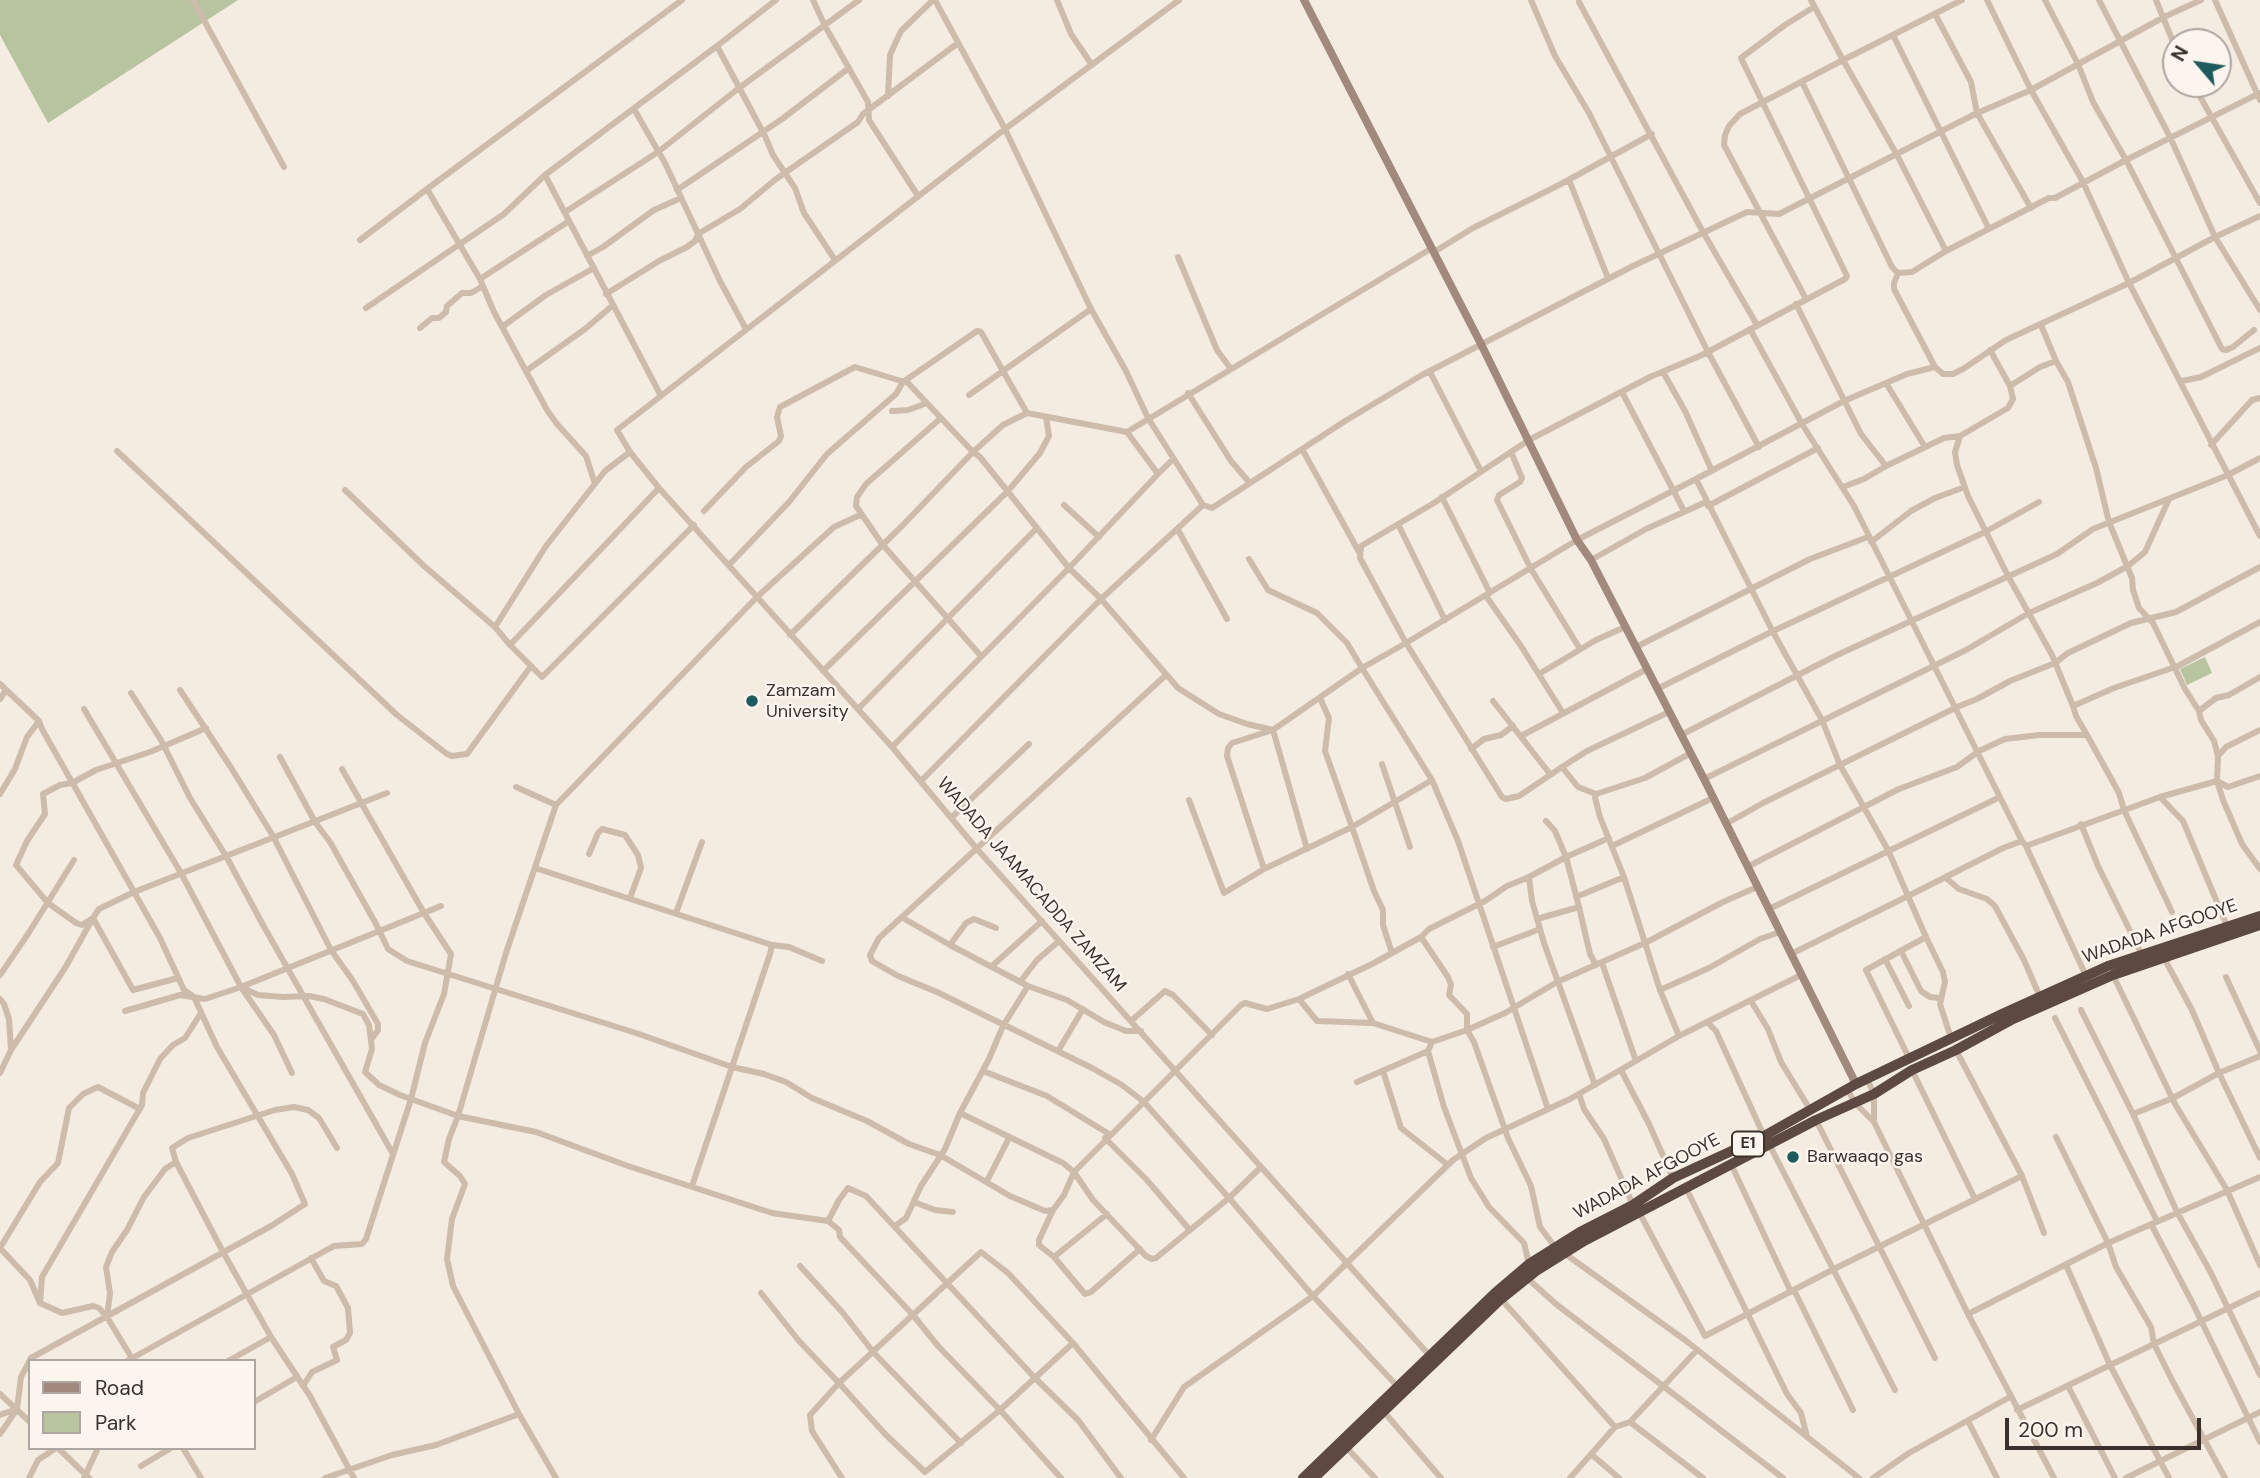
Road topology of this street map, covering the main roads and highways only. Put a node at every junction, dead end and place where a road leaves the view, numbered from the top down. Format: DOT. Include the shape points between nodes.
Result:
graph roads {
  1 [pos="2260,916"];
  2 [pos="2260,925"];
  3 [pos="1813,1116"];
  4 [pos="1767,1140"];
  5 [pos="1636,1209"];
  6 [pos="1559,1250"];
  7 [pos="1303,1478"];
  8 [pos="1314,1478"];
  1 -- 3 [label="highway, WADADA AFGOOYE / E1" via="2086,976 1851,1086"];
  2 -- 3 [label="highway, WADADA AFGOOYE / E1" via="2113,975 2011,1020 1855,1103"];
  3 -- 4 [label="highway, WADADA AFGOOYE / E1"];
  4 -- 5 [label="highway, WADADA AFGOOYE / E1" via="1686,1188"];
  4 -- 5 [label="highway, WADADA AFGOOYE / E1" via="1674,1178"];
  5 -- 6 [label="highway, WADADA AFGOOYE / E1"];
  6 -- 7 [label="highway, WADADA AFGOOYE / E1" via="1529,1264 1495,1293"];
  6 -- 8 [label="highway, WADADA AFGOOYE / E1" via="1500,1299"];
}
